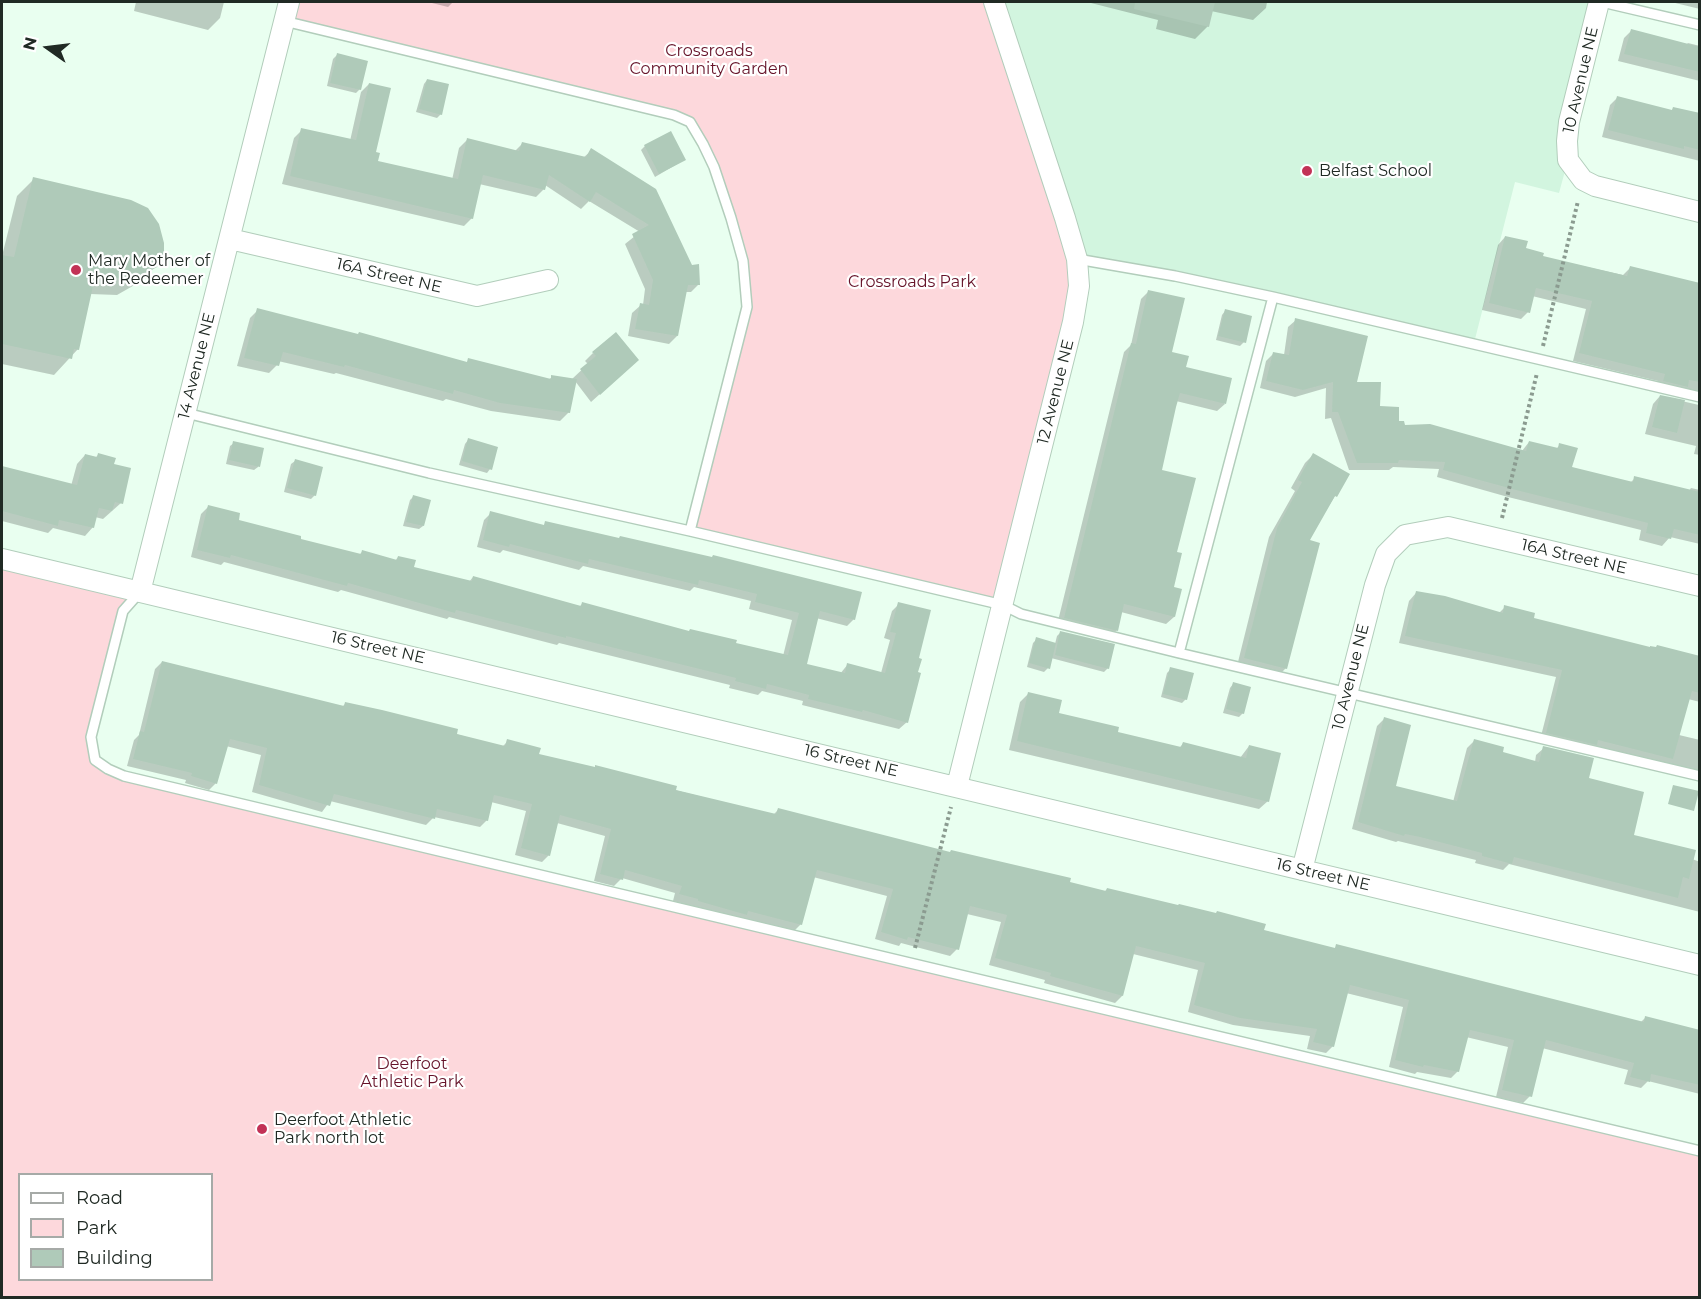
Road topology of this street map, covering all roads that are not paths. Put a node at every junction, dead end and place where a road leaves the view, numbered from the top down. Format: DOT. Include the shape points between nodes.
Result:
graph roads {
  1 [pos="289,2"];
  2 [pos="994,2"];
  3 [pos="1600,2"];
  4 [pos="284,21"];
  5 [pos="1700,25"];
  6 [pos="1700,212"];
  7 [pos="230,239"];
  8 [pos="1077,259"];
  9 [pos="548,280"];
  10 [pos="1273,297"];
  11 [pos="1700,397"];
  12 [pos="186,413"];
  13 [pos="1448,527"];
  14 [pos="690,531"];
  15 [pos="2,560"];
  16 [pos="1700,586"];
  17 [pos="140,592"];
  18 [pos="1003,605"];
  19 [pos="1179,653"];
  20 [pos="1347,693"];
  21 [pos="1700,776"];
  22 [pos="957,786"];
  23 [pos="1302,870"];
  24 [pos="1700,965"];
  25 [pos="1700,1151"];
  1 -- 4 [label="street, 14 Avenue NE"];
  2 -- 8 [label="street, 12 Avenue NE"];
  3 -- 5 [label="lane"];
  3 -- 6 [label="street, 10 Avenue NE" via="1569,122 1568,160 1582,180 1595,186"];
  4 -- 7 [label="street, 14 Avenue NE"];
  4 -- 14 [label="lane" via="690,122 710,159 731,218 743,261 747,307"];
  7 -- 9 [label="street, 16A Street NE" via="477,296"];
  7 -- 12 [label="street, 14 Avenue NE"];
  8 -- 10 [label="lane"];
  8 -- 18 [label="street, 12 Avenue NE" via="1079,286 1074,322"];
  10 -- 11 [label="lane"];
  10 -- 19 [label="lane"];
  12 -- 14 [label="lane" via="429,473"];
  12 -- 17 [label="street, 14 Avenue NE"];
  13 -- 16 [label="street, 16A Street NE"];
  13 -- 20 [label="street, 10 Avenue NE" via="1405,535 1386,554"];
  14 -- 18 [label="lane"];
  15 -- 17 [label="street, 16 Street NE"];
  17 -- 22 [label="street, 16 Street NE"];
  17 -- 25 [label="lane" via="123,611 91,737 95,760 124,776"];
  18 -- 19 [label="lane" via="1021,614"];
  18 -- 22 [label="street, 12 Avenue NE"];
  19 -- 20 [label="lane"];
  20 -- 21 [label="lane"];
  20 -- 23 [label="street, 10 Avenue NE"];
  22 -- 23 [label="street, 16 Street NE"];
  23 -- 24 [label="street, 16 Street NE"];
}
